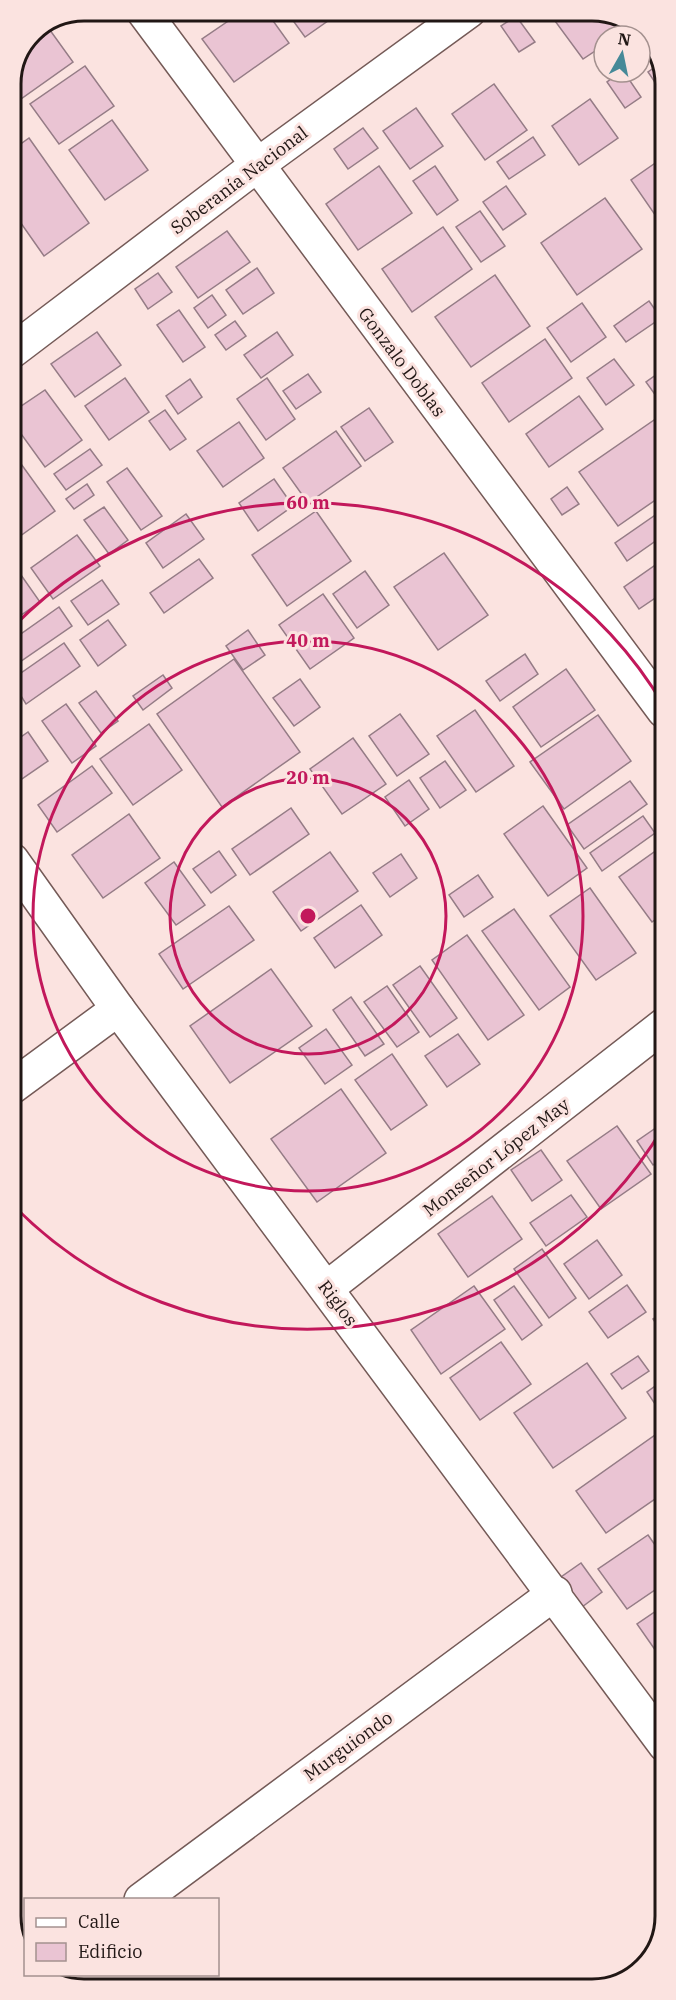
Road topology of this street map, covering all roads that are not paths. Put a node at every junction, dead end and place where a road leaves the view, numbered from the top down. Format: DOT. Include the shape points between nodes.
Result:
graph roads {
  1 [pos="151,21"];
  2 [pos="455,21"];
  3 [pos="256,166"];
  4 [pos="21,344"];
  5 [pos="655,699"];
  6 [pos="21,873"];
  7 [pos="118,1009"];
  8 [pos="655,1032"];
  9 [pos="21,1080"];
  10 [pos="327,1288"];
  11 [pos="555,1593"];
  12 [pos="655,1731"];
  13 [pos="142,1898"];
  1 -- 3 [label="street, Gonzalo Doblas"];
  2 -- 3 [label="street, Soberanía Nacional"];
  3 -- 4 [label="street, Soberanía Nacional"];
  3 -- 5 [label="street, Gonzalo Doblas"];
  6 -- 7 [label="street, Riglos"];
  7 -- 9 [label="street"];
  7 -- 10 [label="street, Riglos"];
  8 -- 10 [label="street, Monseñor López May"];
  10 -- 11 [label="street, Riglos"];
  11 -- 12 [label="street, Riglos"];
  11 -- 13 [label="street, Murguiondo"];
}
